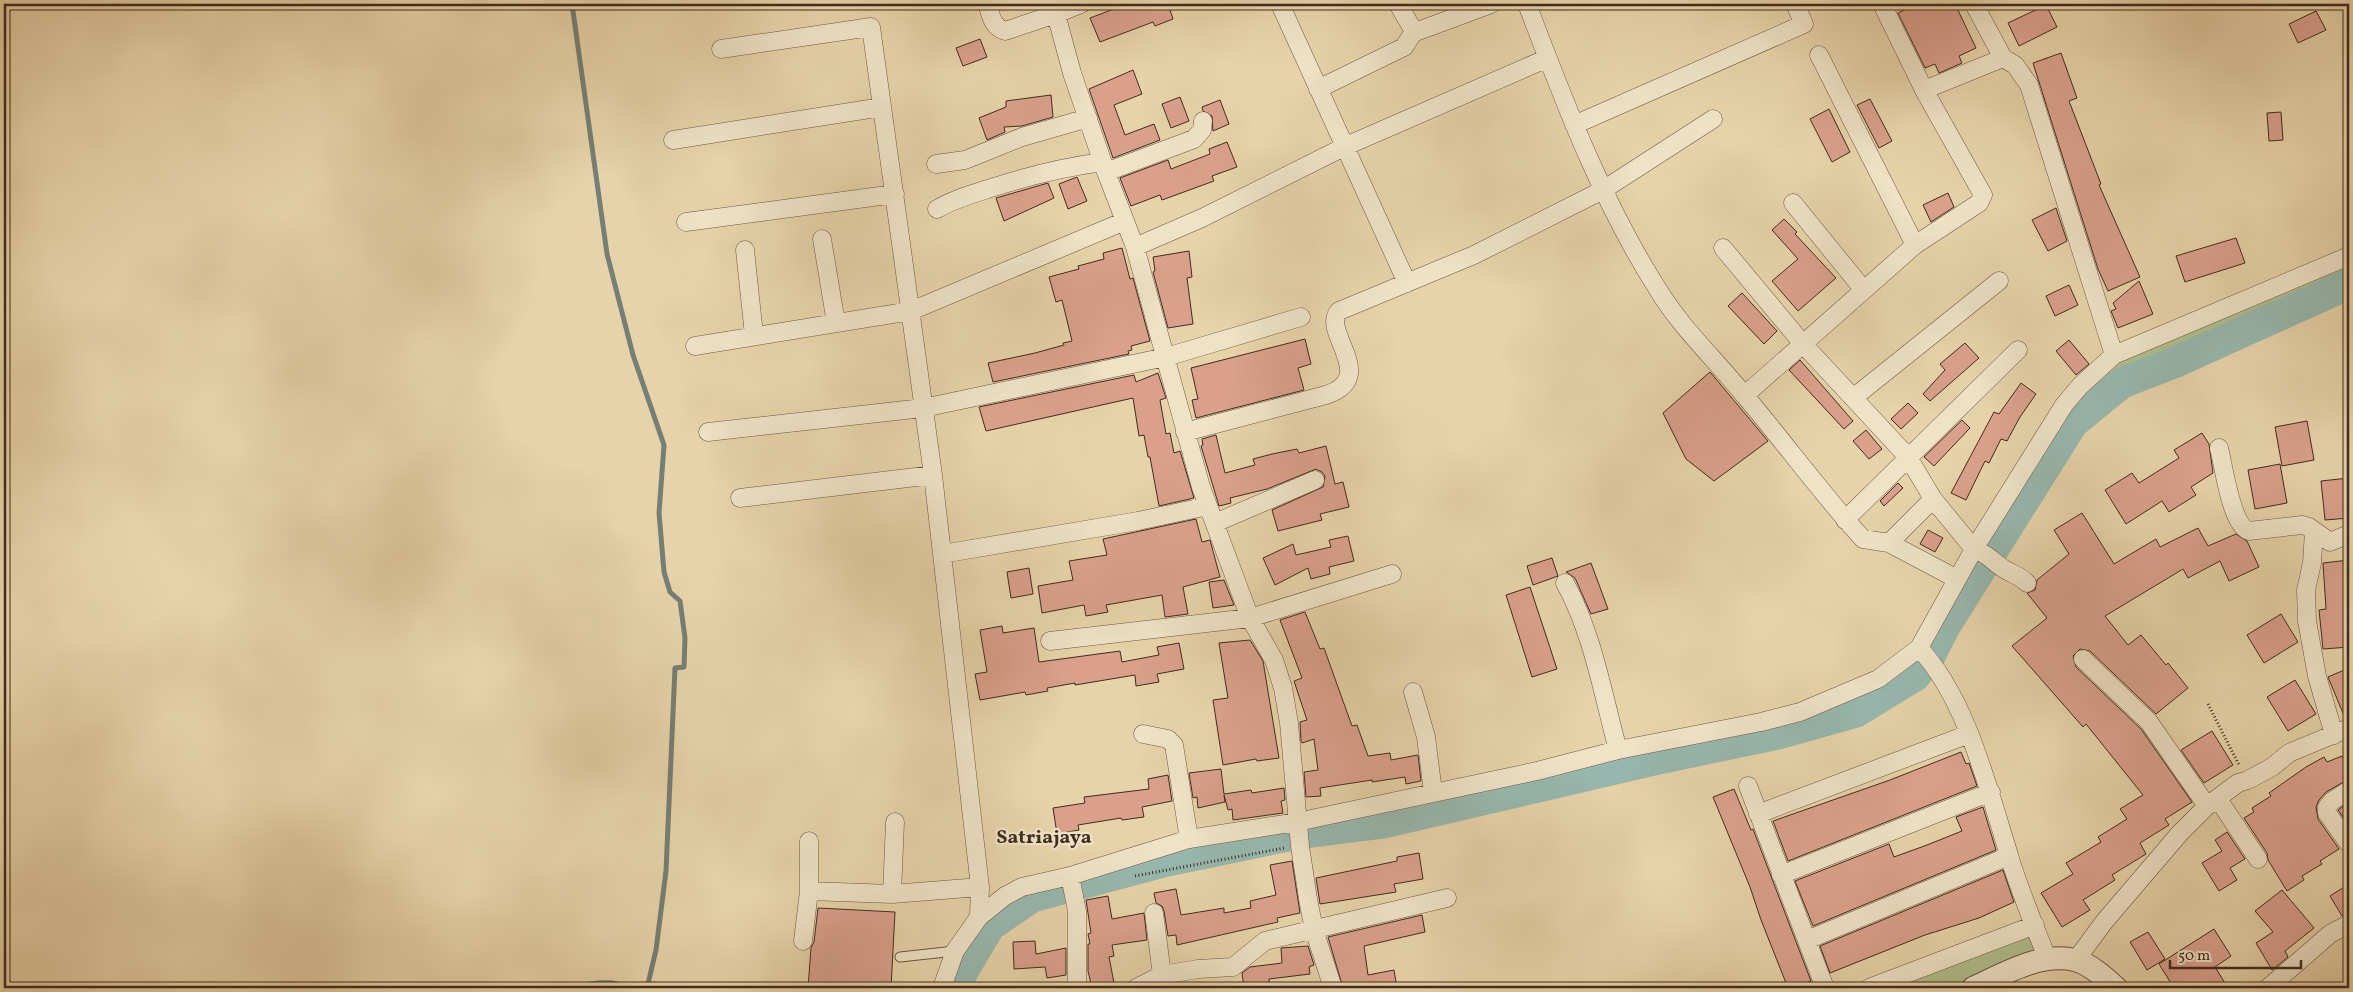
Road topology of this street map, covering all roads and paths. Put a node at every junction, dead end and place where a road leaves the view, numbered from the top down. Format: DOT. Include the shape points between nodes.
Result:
graph roads {
  1 [pos="987,4"];
  2 [pos="1280,4"];
  3 [pos="1398,4"];
  4 [pos="1491,4"];
  5 [pos="1526,4"];
  6 [pos="1795,4"];
  7 [pos="1974,4"];
  8 [pos="1883,6"];
  9 [pos="1070,7"];
  10 [pos="1415,30"];
  11 [pos="721,49"];
  12 [pos="1819,55"];
  13 [pos="1548,58"];
  14 [pos="2003,58"];
  15 [pos="1318,89"];
  16 [pos="1924,90"];
  17 [pos="882,107"];
  18 [pos="1088,118"];
  19 [pos="1713,119"];
  20 [pos="1203,121"];
  21 [pos="1574,124"];
  22 [pos="673,140"];
  23 [pos="1346,146"];
  24 [pos="936,164"];
  25 [pos="1104,167"];
  26 [pos="1603,190"];
  27 [pos="895,194"];
  28 [pos="1793,203"];
  29 [pos="937,209"];
  30 [pos="1125,220"];
  31 [pos="686,222"];
  32 [pos="822,239"];
  33 [pos="1915,245"];
  34 [pos="1135,247"];
  35 [pos="1723,248"];
  36 [pos="744,250"];
  37 [pos="2349,256"];
  38 [pos="1998,281"];
  39 [pos="1408,283"];
  40 [pos="1864,288"];
  41 [pos="911,311"];
  42 [pos="1301,317"];
  43 [pos="836,323"];
  44 [pos="754,335"];
  45 [pos="1803,344"];
  46 [pos="695,346"];
  47 [pos="2018,350"];
  48 [pos="2114,355"];
  49 [pos="1166,357"];
  50 [pos="1745,395"];
  51 [pos="1853,398"];
  52 [pos="923,408"];
  53 [pos="708,432"];
  54 [pos="1185,432"];
  55 [pos="2220,448"];
  56 [pos="1908,457"];
  57 [pos="933,476"];
  58 [pos="1315,480"];
  59 [pos="740,498"];
  60 [pos="1933,499"];
  61 [pos="1208,506"];
  62 [pos="1845,520"];
  63 [pos="1216,523"];
  64 [pos="2314,531"];
  65 [pos="2349,534"];
  66 [pos="1889,543"];
  67 [pos="1979,551"];
  68 [pos="942,554"];
  69 [pos="1392,574"];
  70 [pos="1957,579"];
  71 [pos="2028,583"];
  72 [pos="1565,584"];
  73 [pos="1250,618"];
  74 [pos="1050,641"];
  75 [pos="1924,653"];
  76 [pos="2083,659"];
  77 [pos="1413,692"];
  78 [pos="2208,704"];
  79 [pos="2341,731"];
  80 [pos="1143,734"];
  81 [pos="1970,734"];
  82 [pos="1618,750"];
  83 [pos="2248,780"];
  84 [pos="1748,786"];
  85 [pos="2349,790"];
  86 [pos="1433,792"];
  87 [pos="1991,792"];
  88 [pos="2213,802"];
  89 [pos="1758,814"];
  90 [pos="895,822"];
  91 [pos="1297,822"];
  92 [pos="1188,839"];
  93 [pos="809,841"];
  94 [pos="2349,844"];
  95 [pos="1300,846"];
  96 [pos="2009,856"];
  97 [pos="2258,859"];
  98 [pos="1781,875"];
  99 [pos="1070,876"];
  100 [pos="1129,877"];
  101 [pos="980,887"];
  102 [pos="808,891"];
  103 [pos="892,894"];
  104 [pos="1447,898"];
  105 [pos="1154,913"];
  106 [pos="979,918"];
  107 [pos="2035,925"];
  108 [pos="2348,928"];
  109 [pos="1314,930"];
  110 [pos="1807,940"];
  111 [pos="803,941"];
  112 [pos="955,951"];
  113 [pos="900,957"];
  114 [pos="2047,958"];
  115 [pos="2076,960"];
  116 [pos="1162,975"];
  117 [pos="942,988"];
  118 [pos="1077,988"];
  119 [pos="1136,988"];
  120 [pos="1333,988"];
  121 [pos="1825,988"];
  122 [pos="1869,988"];
  123 [pos="1972,988"];
  124 [pos="2116,988"];
  125 [pos="2268,988"];
  1 -- 9 [label="street" via="996,27 1005,31"];
  2 -- 15 [label="street"];
  3 -- 10 [label="street"];
  4 -- 10 [label="street" via="1426,29"];
  5 -- 13 [label="street"];
  6 -- 21 [label="street" via="1804,24"];
  7 -- 14 [label="street"];
  8 -- 16 [label="street"];
  9 -- 18 [label="street" via="1072,73"];
  10 -- 15 [label="street" via="1404,46"];
  11 -- 17 [label="street" via="871,27"];
  12 -- 33 [label="street"];
  13 -- 21 [label="street"];
  13 -- 23 [label="street"];
  14 -- 16 [label="street"];
  14 -- 48 [label="street" via="2015,65 2028,85"];
  15 -- 23 [label="street"];
  16 -- 33 [label="street" via="1983,197 1964,214"];
  17 -- 22 [label="street"];
  17 -- 27 [label="street"];
  18 -- 24 [label="street" via="1022,137 965,160"];
  18 -- 25 [label="street"];
  19 -- 26 [label="street"];
  20 -- 25 [label="street" via="1202,130 1194,139"];
  21 -- 26 [label="street"];
  23 -- 34 [label="street" via="1202,218"];
  23 -- 39 [label="street"];
  25 -- 29 [label="street" via="1063,167 958,198"];
  25 -- 30 [label="street"];
  26 -- 39 [label="street" via="1474,255"];
  26 -- 50 [label="street" via="1657,288 1692,336"];
  27 -- 31 [label="street"];
  27 -- 41 [label="street"];
  28 -- 40 [label="street"];
  30 -- 34 [label="street"];
  30 -- 41 [label="street"];
  32 -- 43 [label="street"];
  33 -- 40 [label="street"];
  34 -- 49 [label="street"];
  35 -- 45 [label="street"];
  36 -- 44 [label="street"];
  37 -- 48 [label="street"];
  38 -- 51 [label="street"];
  39 -- 54 [label="street" via="1344,307 1337,313 1335,320 1349,374 1340,389"];
  40 -- 45 [label="street"];
  41 -- 43 [label="street"];
  41 -- 52 [label="street"];
  42 -- 49 [label="street"];
  43 -- 44 [label="street"];
  44 -- 46 [label="street"];
  45 -- 50 [label="street"];
  45 -- 51 [label="street"];
  47 -- 56 [label="street"];
  48 -- 67 [label="street" via="2064,405"];
  49 -- 52 [label="street"];
  49 -- 54 [label="street"];
  50 -- 62 [label="street"];
  51 -- 56 [label="street"];
  52 -- 53 [label="street"];
  52 -- 57 [label="street"];
  54 -- 61 [label="street"];
  55 -- 64 [label="street" via="2235,514 2244,529 2296,524 2306,525"];
  56 -- 60 [label="street"];
  56 -- 62 [label="street"];
  57 -- 59 [label="street"];
  57 -- 68 [label="street"];
  58 -- 63 [label="street"];
  60 -- 66 [label="street"];
  60 -- 67 [label="street"];
  61 -- 63 [label="street"];
  61 -- 68 [label="street"];
  62 -- 66 [label="street" via="1862,539"];
  63 -- 73 [label="street"];
  64 -- 65 [label="street" via="2330,542"];
  64 -- 79 [label="street" via="2306,590 2307,621 2318,676"];
  66 -- 70 [label="street"];
  67 -- 70 [label="street"];
  67 -- 71 [label="street"];
  68 -- 101 [label="street"];
  69 -- 73 [label="street"];
  70 -- 75 [label="street"];
  72 -- 82 [label="street" via="1588,636"];
  73 -- 74 [label="street"];
  73 -- 91 [label="street" via="1274,660 1283,688 1290,724"];
  75 -- 81 [label="street" via="1944,683"];
  75 -- 82 [label="street" via="1878,679 1800,712"];
  76 -- 88 [label="street" via="2149,722"];
  77 -- 86 [label="street" via="1426,737"];
  78 -- 83 [label="path"];
  79 -- 83 [label="street" via="2289,753"];
  80 -- 92 [label="street" via="1168,739 1174,746"];
  81 -- 87 [label="street"];
  81 -- 89 [label="street"];
  82 -- 86 [label="street" via="1537,771"];
  83 -- 88 [label="street" via="2238,782"];
  84 -- 89 [label="street"];
  85 -- 94 [label="street" via="2327,808 2327,813"];
  86 -- 91 [label="street"];
  87 -- 96 [label="street"];
  87 -- 98 [label="street"];
  88 -- 97 [label="street"];
  88 -- 115 [label="street" via="2168,848"];
  89 -- 98 [label="street"];
  90 -- 103 [label="street"];
  91 -- 92 [label="street"];
  91 -- 95 [label="street"];
  92 -- 99 [label="street"];
  93 -- 102 [label="street"];
  95 -- 100 [label="path"];
  95 -- 109 [label="street"];
  96 -- 107 [label="street"];
  96 -- 110 [label="street"];
  98 -- 110 [label="street"];
  99 -- 106 [label="street" via="1022,886"];
  99 -- 118 [label="street" via="1076,911"];
  101 -- 103 [label="street"];
  101 -- 106 [label="street"];
  102 -- 103 [label="street"];
  102 -- 111 [label="street"];
  104 -- 109 [label="street"];
  105 -- 116 [label="street"];
  106 -- 112 [label="street"];
  107 -- 114 [label="street"];
  107 -- 122 [label="street"];
  108 -- 125 [label="street" via="2330,934"];
  109 -- 116 [label="street" via="1265,941 1233,967"];
  109 -- 120 [label="street"];
  110 -- 121 [label="street"];
  112 -- 113 [label="lane"];
  112 -- 117 [label="street"];
  114 -- 115 [label="street"];
  114 -- 123 [label="street"];
  115 -- 124 [label="street"];
  116 -- 119 [label="street"];
}
